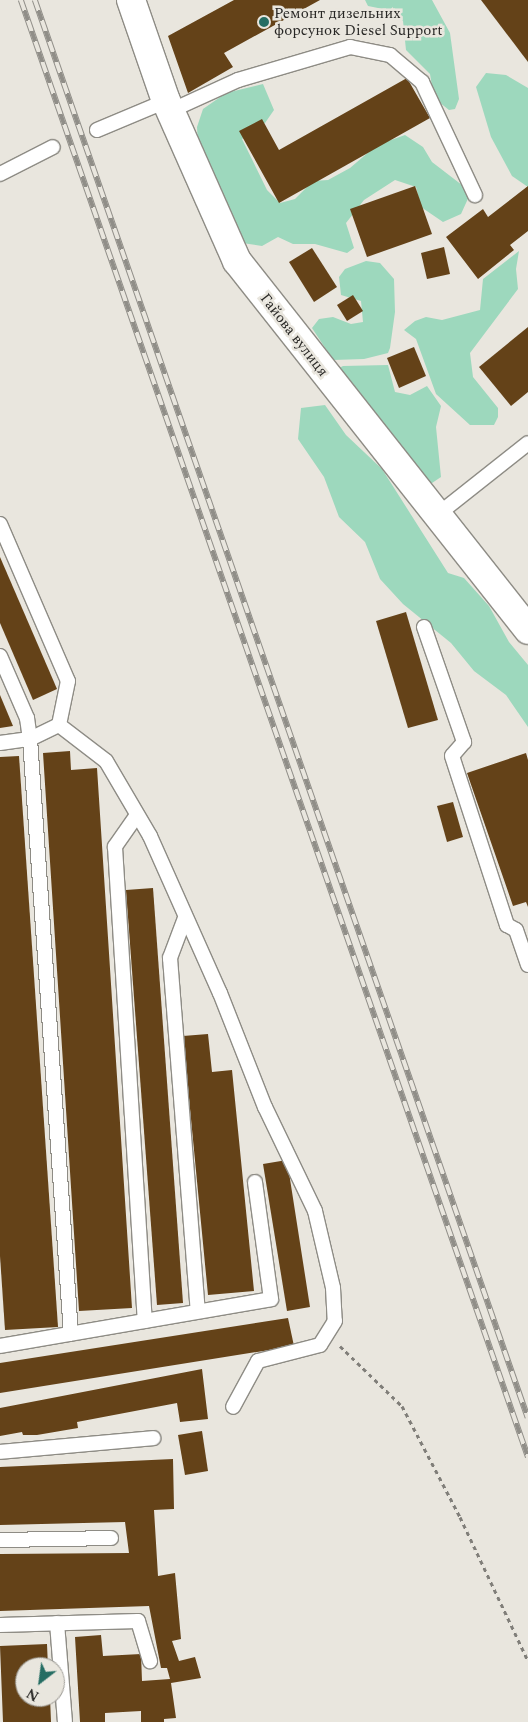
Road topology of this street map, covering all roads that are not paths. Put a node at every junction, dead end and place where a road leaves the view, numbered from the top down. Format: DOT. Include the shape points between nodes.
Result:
graph roads {
  1 [pos="131,0"];
  2 [pos="168,106"];
  3 [pos="97,130"];
  4 [pos="53,147"];
  5 [pos="0,174"];
  6 [pos="474,195"];
  7 [pos="528,443"];
  8 [pos="436,516"];
  9 [pos="0,524"];
  10 [pos="424,627"];
  11 [pos="528,630"];
  12 [pos="0,656"];
  13 [pos="59,725"];
  14 [pos="30,740"];
  15 [pos="0,742"];
  16 [pos="137,815"];
  17 [pos="185,918"];
  18 [pos="528,965"];
  19 [pos="255,1182"];
  20 [pos="198,1312"];
  21 [pos="145,1321"];
  22 [pos="71,1334"];
  23 [pos="0,1346"];
  24 [pos="233,1407"];
  25 [pos="153,1438"];
  26 [pos="0,1452"];
  27 [pos="111,1538"];
  28 [pos="0,1540"];
  29 [pos="57,1623"];
  30 [pos="0,1625"];
  31 [pos="150,1662"];
  32 [pos="65,1722"];
  1 -- 2 [label="street, Гайова вулиця"];
  2 -- 3 [label="lane"];
  2 -- 6 [label="lane" via="238,80 350,47 390,55 422,82"];
  2 -- 8 [label="street, Гайова вулиця" via="237,261"];
  4 -- 5 [label="lane"];
  7 -- 8 [label="lane"];
  8 -- 11 [label="street, Гайова вулиця"];
  9 -- 13 [label="lane" via="68,681"];
  10 -- 18 [label="lane" via="464,742 452,756 507,925 516,930"];
  12 -- 14 [label="lane" via="27,718"];
  13 -- 14 [label="lane"];
  13 -- 16 [label="lane" via="106,761"];
  14 -- 15 [label="lane"];
  14 -- 22 [label="lane"];
  16 -- 17 [label="lane" via="150,836"];
  16 -- 21 [label="lane" via="115,847"];
  17 -- 20 [label="lane" via="170,958"];
  17 -- 24 [label="lane" via="265,1108 315,1211 333,1288 335,1321 320,1345 258,1361"];
  19 -- 20 [label="lane" via="271,1300"];
  20 -- 21 [label="lane"];
  21 -- 22 [label="lane"];
  22 -- 23 [label="lane"];
  25 -- 26 [label="lane"];
  27 -- 28 [label="lane"];
  29 -- 30 [label="lane"];
  29 -- 31 [label="lane" via="138,1621"];
  29 -- 32 [label="lane"];
}
